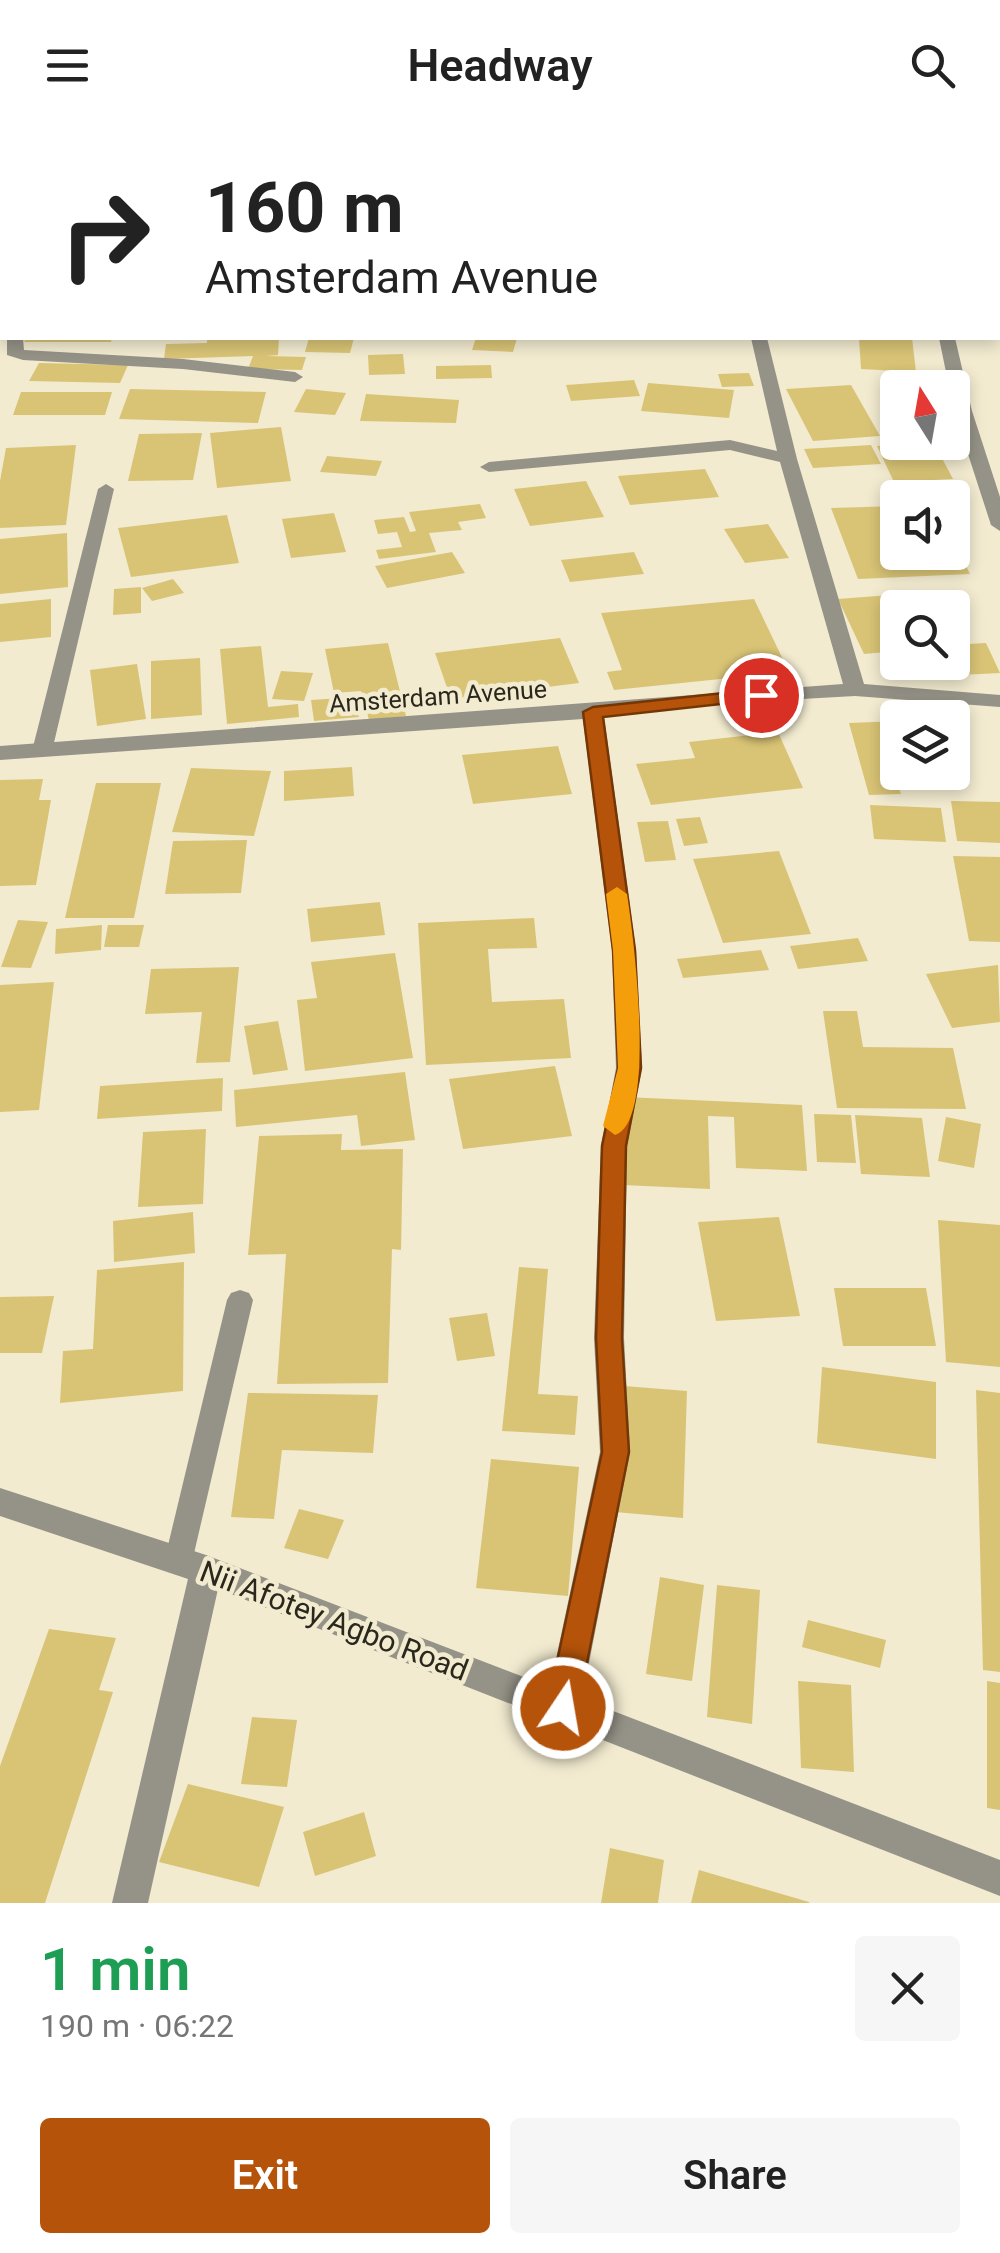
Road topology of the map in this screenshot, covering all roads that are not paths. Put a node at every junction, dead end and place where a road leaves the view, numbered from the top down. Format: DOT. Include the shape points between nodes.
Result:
graph roads {
  1 [pos="14,340"];
  2 [pos="759,340"];
  3 [pos="947,340"];
  4 [pos="295,377"];
  5 [pos="788,459"];
  6 [pos="489,466"];
  7 [pos="106,488"];
  8 [pos="1000,526"];
  9 [pos="855,690"];
  10 [pos="1000,701"];
  11 [pos="593,712"];
  12 [pos="42,751"];
  13 [pos="0,753"];
  14 [pos="240,1300"];
  15 [pos="0,1502"];
  16 [pos="192,1566"];
  17 [pos="563,1708"];
  18 [pos="1000,1878"];
  19 [pos="130,1903"];
  1 -- 4 [label="street" via="13,352 23,355"];
  2 -- 5 [label="street"];
  3 -- 8 [label="street"];
  5 -- 6 [label="street" via="730,444"];
  5 -- 9 [label="street"];
  7 -- 12 [label="lane"];
  9 -- 10 [label="street, Amsterdam Avenue"];
  9 -- 11 [label="street, Amsterdam Avenue"];
  11 -- 12 [label="street, Amsterdam Avenue"];
  11 -- 17 [label="street" via="624,950 630,1068 614,1146 609,1338 616,1452"];
  12 -- 13 [label="street, Amsterdam Avenue"];
  14 -- 16 [label="lane"];
  15 -- 16 [label="street, Nii Afotey Agbo Road"];
  16 -- 17 [label="street, Nii Afotey Agbo Road"];
  16 -- 19 [label="street"];
  17 -- 18 [label="street, Nii Afotey Agbo Road"];
}
